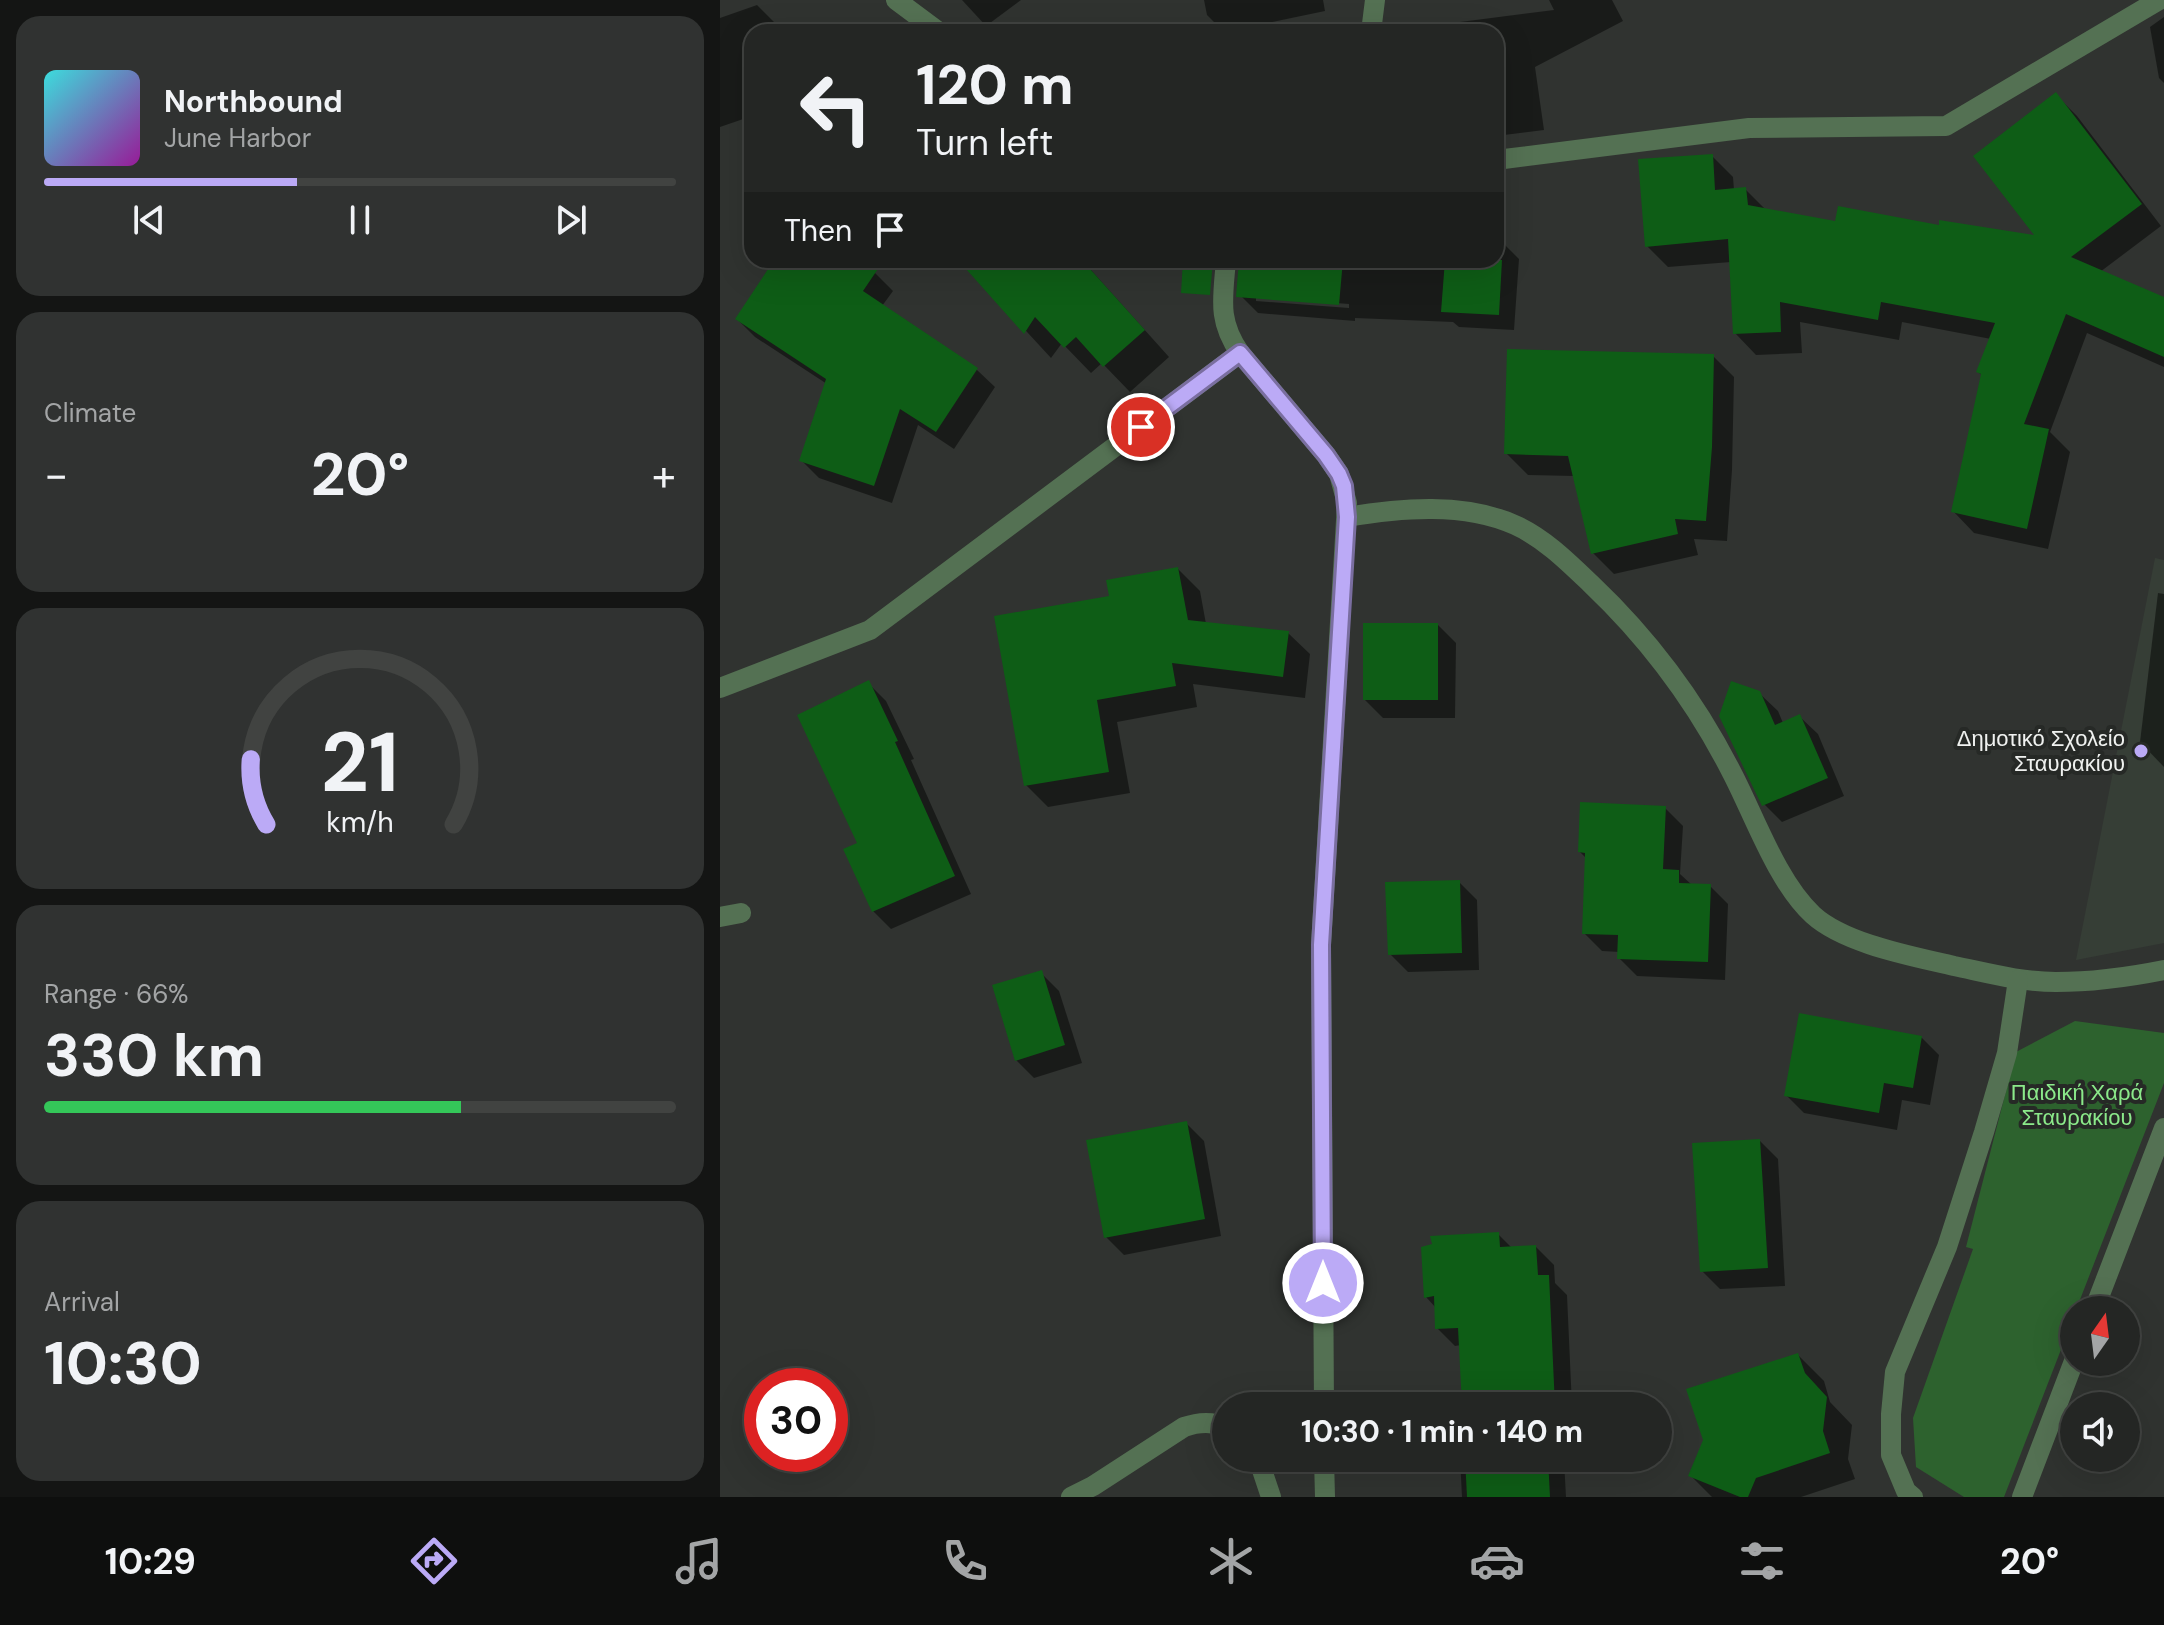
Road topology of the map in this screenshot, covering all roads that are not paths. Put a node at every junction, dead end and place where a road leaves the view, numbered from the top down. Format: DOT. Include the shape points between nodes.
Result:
graph roads {
  1 [pos="896,0"];
  2 [pos="1375,0"];
  3 [pos="2159,0"];
  4 [pos="928,24"];
  5 [pos="1372,24"];
  6 [pos="1504,159"];
  7 [pos="1225,268"];
  8 [pos="1240,353"];
  9 [pos="1347,517"];
  10 [pos="720,688"];
  11 [pos="741,913"];
  12 [pos="720,917"];
  13 [pos="2164,970"];
  14 [pos="2018,980"];
  15 [pos="2164,1128"];
  16 [pos="2099,1296"];
  17 [pos="2068,1376"];
  18 [pos="1324,1392"];
  19 [pos="1212,1423"];
  20 [pos="1263,1472"];
  21 [pos="1324,1472"];
  22 [pos="1071,1497"];
  23 [pos="1271,1497"];
  24 [pos="1325,1497"];
  25 [pos="1913,1497"];
  26 [pos="2022,1497"];
  1 -- 4 [label="street"];
  2 -- 5 [label="street"];
  3 -- 6 [label="street" via="1946,126 1749,128"];
  7 -- 8 [label="street" via="1224,323"];
  8 -- 9 [label="street" via="1339,474"];
  8 -- 10 [label="street" via="870,630"];
  9 -- 14 [label="street" via="1402,510 1460,511 1516,525 1541,541 1607,599 1689,699 1766,845 1811,913 1858,940"];
  9 -- 18 [label="street" via="1321,945"];
  11 -- 12 [label="street"];
  13 -- 14 [label="street" via="2091,980"];
  14 -- 25 [label="street" via="2007,1053 1984,1132 1947,1247 1895,1372 1891,1455"];
  15 -- 16 [label="street"];
  17 -- 26 [label="street"];
  19 -- 22 [label="street" via="1184,1427"];
  20 -- 23 [label="street"];
  21 -- 24 [label="street"];
}
